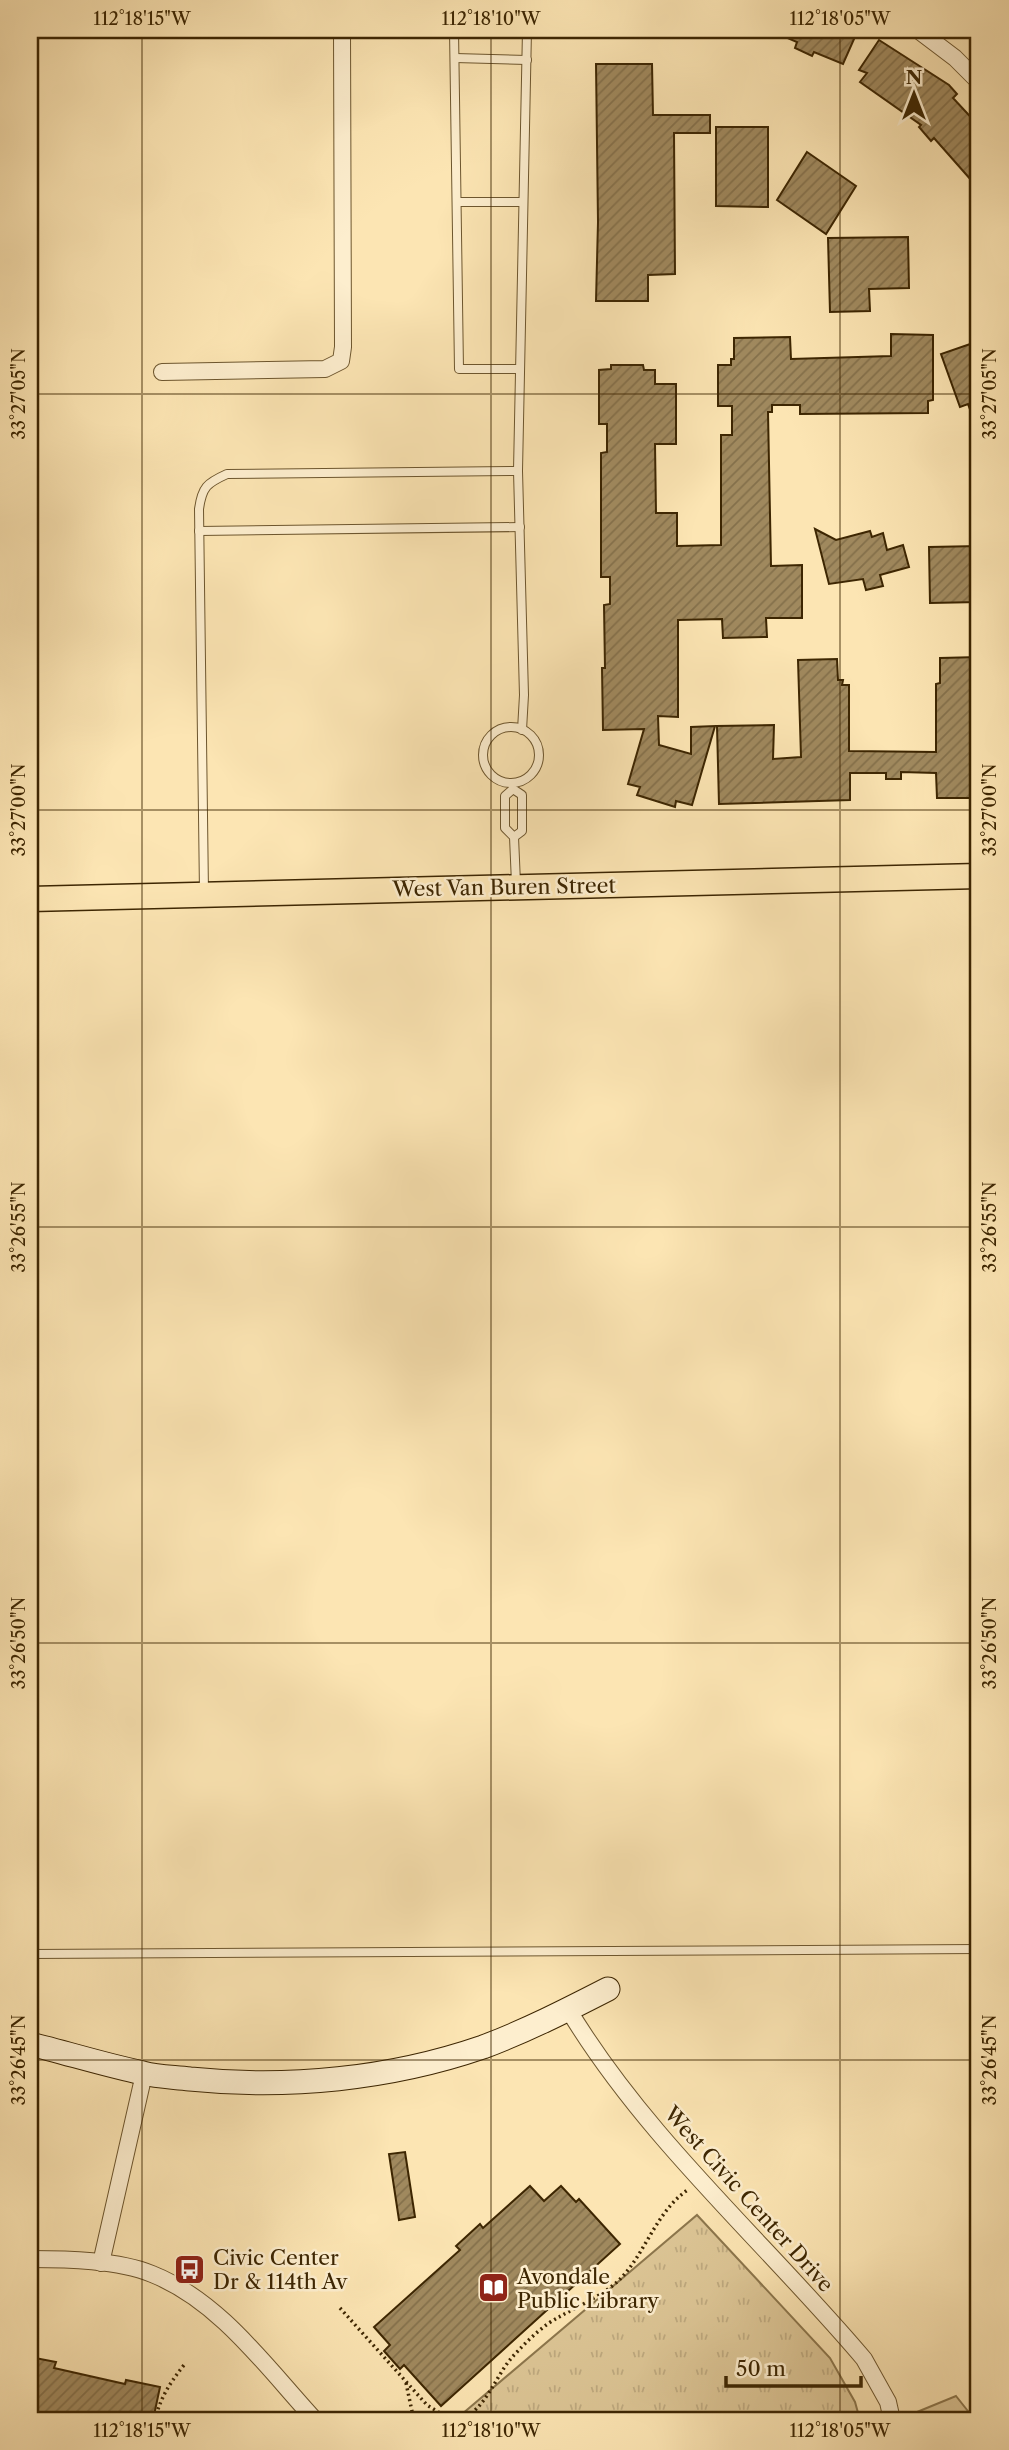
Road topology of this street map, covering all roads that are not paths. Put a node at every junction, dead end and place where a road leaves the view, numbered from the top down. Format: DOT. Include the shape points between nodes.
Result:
graph roads {
  1 [pos="342,30"];
  2 [pos="454,30"];
  3 [pos="527,30"];
  4 [pos="918,30"];
  5 [pos="455,58"];
  6 [pos="527,60"];
  7 [pos="979,82"];
  8 [pos="457,202"];
  9 [pos="523,202"];
  10 [pos="519,369"];
  11 [pos="162,372"];
  12 [pos="518,471"];
  13 [pos="520,527"];
  14 [pos="200,531"];
  15 [pos="522,730"];
  16 [pos="512,786"];
  17 [pos="514,837"];
  18 [pos="979,876"];
  19 [pos="516,887"];
  20 [pos="204,895"];
  21 [pos="30,899"];
  22 [pos="979,1949"];
  23 [pos="30,1954"];
  24 [pos="608,1989"];
  25 [pos="568,2009"];
  26 [pos="30,2044"];
  27 [pos="144,2074"];
  28 [pos="31,2259"];
  29 [pos="101,2263"];
  30 [pos="315,2420"];
  31 [pos="892,2420"];
  1 -- 11 [label="street" via="341,361 325,369"];
  2 -- 5 [label="lane"];
  3 -- 6 [label="lane"];
  4 -- 7 [label="street"];
  5 -- 6 [label="lane"];
  5 -- 8 [label="lane"];
  6 -- 9 [label="lane"];
  8 -- 9 [label="lane"];
  8 -- 10 [label="lane" via="459,369"];
  9 -- 10 [label="lane"];
  10 -- 12 [label="lane"];
  12 -- 13 [label="lane"];
  12 -- 14 [label="lane" via="227,474 201,492"];
  13 -- 14 [label="lane"];
  13 -- 15 [label="lane"];
  14 -- 20 [label="lane"];
  15 -- 16 [label="lane" via="537,744 538,762 529,777"];
  15 -- 16 [label="lane" via="499,730 483,752 487,770"];
  16 -- 17 [label="lane" via="505,796 505,828"];
  16 -- 17 [label="lane" via="522,795 522,831"];
  17 -- 19 [label="lane"];
  18 -- 19 [label="main road, West Van Buren Street"];
  19 -- 20 [label="main road, West Van Buren Street"];
  20 -- 21 [label="main road, West Van Buren Street"];
  22 -- 23 [label="lane"];
  24 -- 25 [label="street"];
  25 -- 27 [label="street" via="482,2047 365,2076 282,2083"];
  25 -- 31 [label="street, West Civic Center Drive" via="622,2088 864,2359 888,2402"];
  26 -- 27 [label="street"];
  27 -- 29 [label="street"];
  28 -- 29 [label="street"];
  29 -- 30 [label="street" via="151,2274 192,2295 236,2334"];
}
